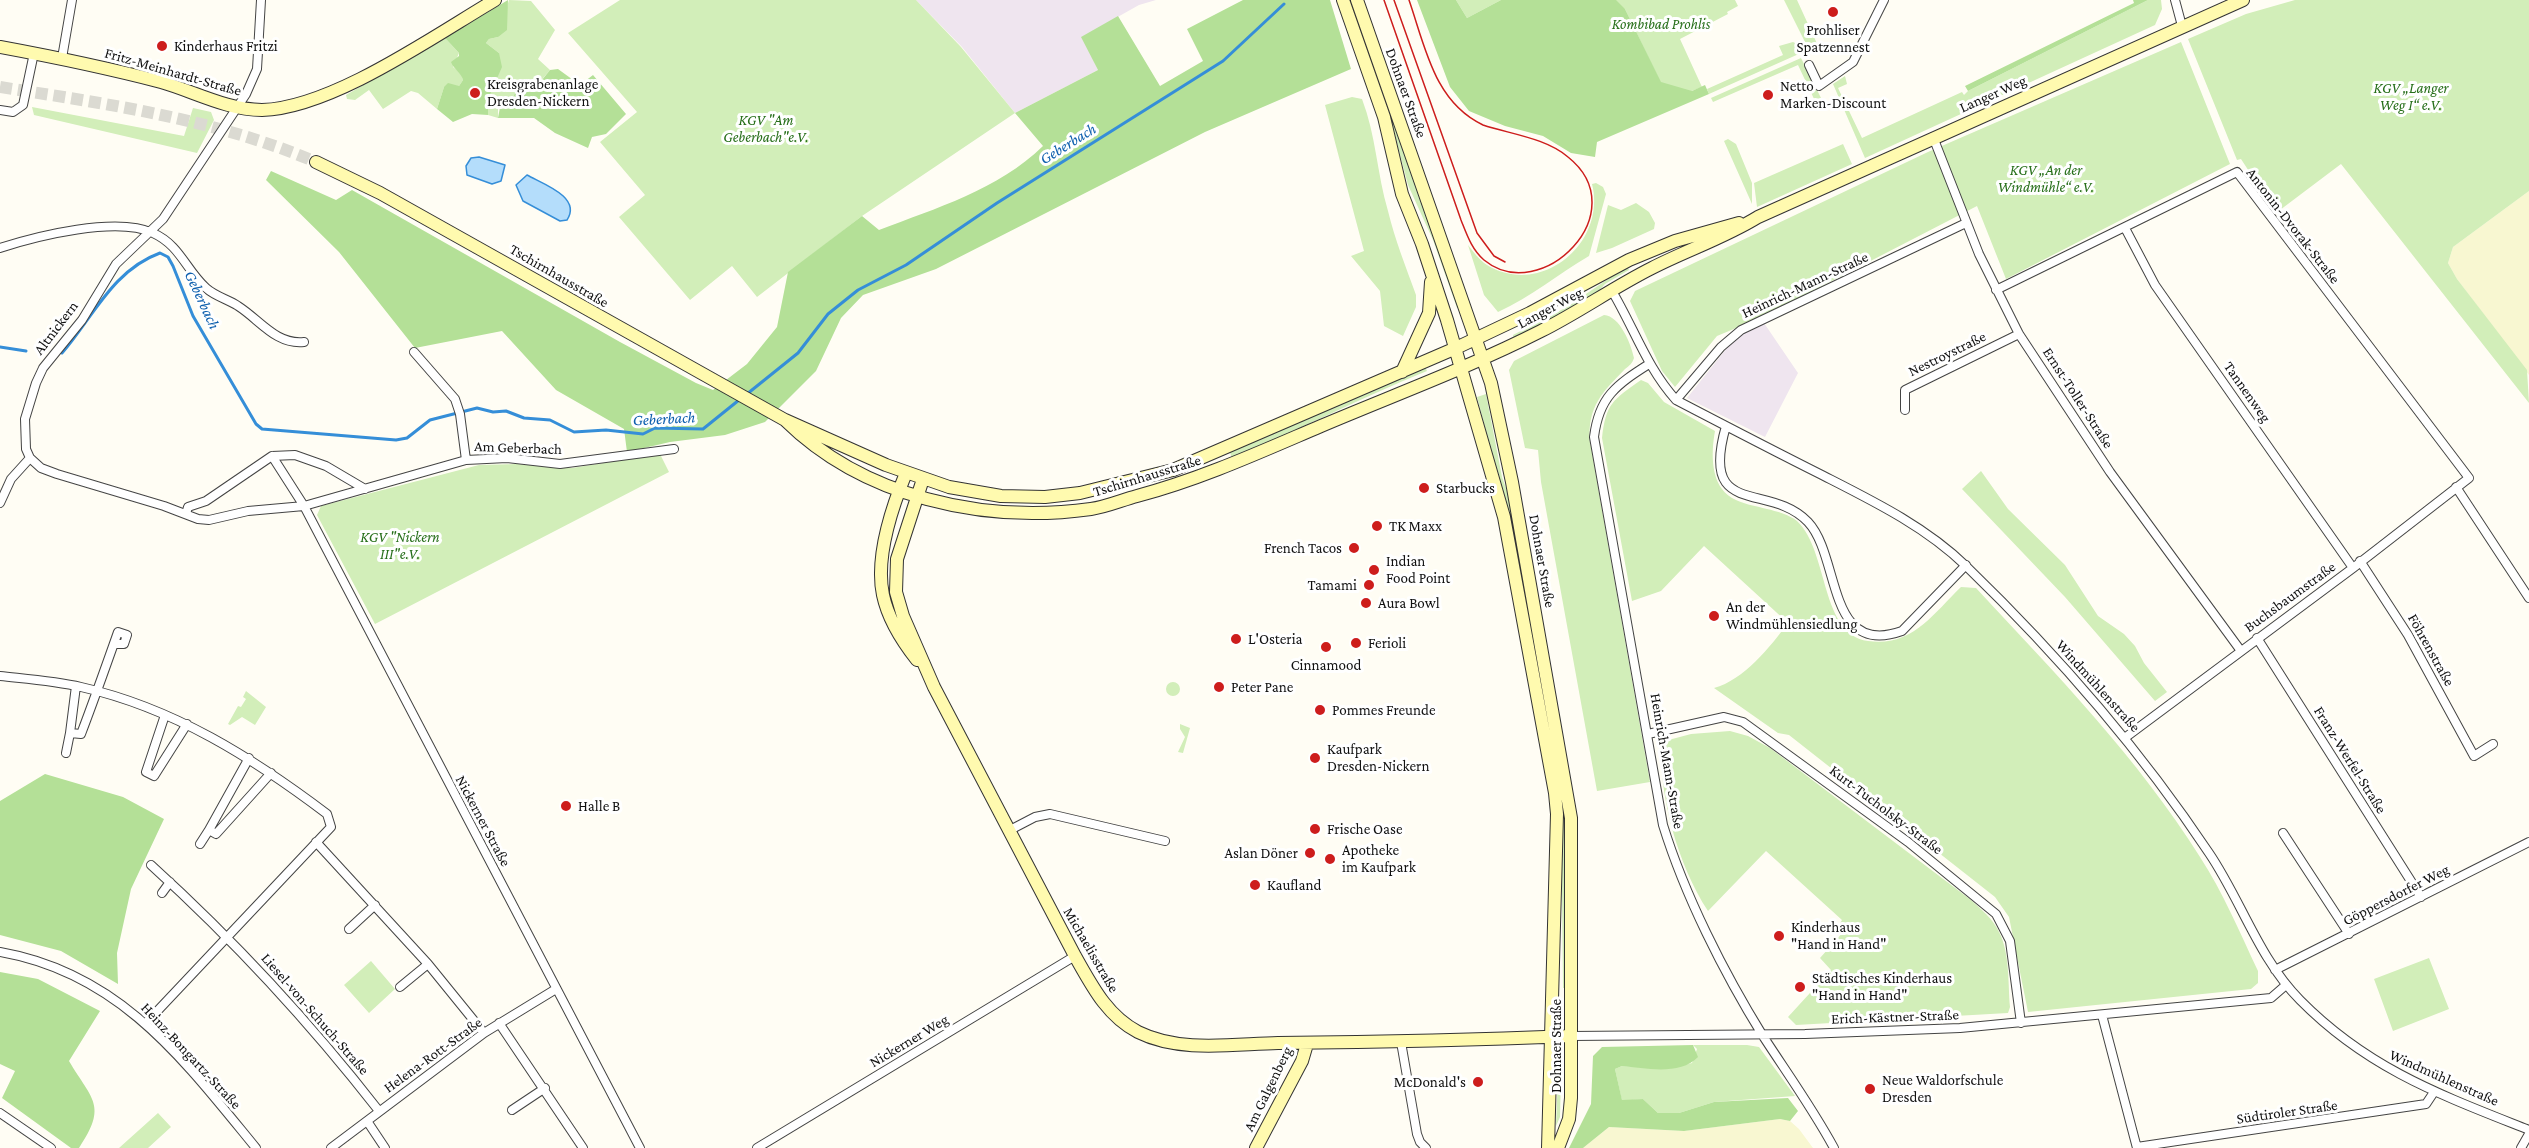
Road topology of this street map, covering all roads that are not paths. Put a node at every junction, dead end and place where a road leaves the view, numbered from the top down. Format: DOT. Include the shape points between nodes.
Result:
graph roads {
  1 [pos="72,0"];
  2 [pos="261,0"];
  3 [pos="495,0"];
  4 [pos="1343,0"];
  5 [pos="1357,0"];
  6 [pos="1884,0"];
  7 [pos="2175,0"];
  8 [pos="2242,0"];
  9 [pos="2182,26"];
  10 [pos="0,47"];
  11 [pos="34,53"];
  12 [pos="62,58"];
  13 [pos="1809,64"];
  14 [pos="237,106"];
  15 [pos="0,110"];
  16 [pos="1933,137"];
  17 [pos="316,162"];
  18 [pos="1758,217"];
  19 [pos="1966,223"];
  20 [pos="2125,228"];
  21 [pos="152,232"];
  22 [pos="0,248"];
  23 [pos="1431,274"];
  24 [pos="1996,290"];
  25 [pos="1612,291"];
  26 [pos="2019,334"];
  27 [pos="1476,338"];
  28 [pos="304,342"];
  29 [pos="1456,348"];
  30 [pos="414,352"];
  31 [pos="1483,357"];
  32 [pos="1649,364"];
  33 [pos="1462,367"];
  34 [pos="1402,372"];
  35 [pos="1676,400"];
  36 [pos="1905,410"];
  37 [pos="780,417"];
  38 [pos="1726,426"];
  39 [pos="674,449"];
  40 [pos="272,456"];
  41 [pos="30,458"];
  42 [pos="466,460"];
  43 [pos="906,473"];
  44 [pos="2469,478"];
  45 [pos="923,479"];
  46 [pos="2456,487"];
  47 [pos="366,489"];
  48 [pos="898,492"];
  49 [pos="916,497"];
  50 [pos="0,503"];
  51 [pos="304,506"];
  52 [pos="186,514"];
  53 [pos="2357,565"];
  54 [pos="1966,566"];
  55 [pos="2529,598"];
  56 [pos="2257,638"];
  57 [pos="114,644"];
  58 [pos="2241,651"];
  59 [pos="925,670"];
  60 [pos="0,676"];
  61 [pos="76,686"];
  62 [pos="97,692"];
  63 [pos="165,715"];
  64 [pos="187,724"];
  65 [pos="70,733"];
  66 [pos="1648,734"];
  67 [pos="2126,736"];
  68 [pos="2493,744"];
  69 [pos="66,753"];
  70 [pos="249,758"];
  71 [pos="271,773"];
  72 [pos="209,830"];
  73 [pos="1010,830"];
  74 [pos="2283,833"];
  75 [pos="1165,841"];
  76 [pos="316,842"];
  77 [pos="2529,842"];
  78 [pos="200,844"];
  79 [pos="151,865"];
  80 [pos="170,882"];
  81 [pos="162,892"];
  82 [pos="2421,897"];
  83 [pos="375,905"];
  84 [pos="349,929"];
  85 [pos="2349,934"];
  86 [pos="228,937"];
  87 [pos="0,952"];
  88 [pos="1075,956"];
  89 [pos="428,964"];
  90 [pos="2275,970"];
  91 [pos="2286,985"];
  92 [pos="400,987"];
  93 [pos="556,989"];
  94 [pos="2102,1015"];
  95 [pos="146,1023"];
  96 [pos="499,1023"];
  97 [pos="2021,1023"];
  98 [pos="484,1033"];
  99 [pos="1763,1034"];
  100 [pos="1571,1036"];
  101 [pos="1551,1037"];
  102 [pos="1401,1042"];
  103 [pos="1307,1044"];
  104 [pos="545,1088"];
  105 [pos="2434,1092"];
  106 [pos="513,1110"];
  107 [pos="379,1111"];
  108 [pos="0,1113"];
  109 [pos="367,1121"];
  110 [pos="2529,1132"];
  111 [pos="51,1148"];
  112 [pos="256,1148"];
  113 [pos="331,1148"];
  114 [pos="385,1148"];
  115 [pos="583,1148"];
  116 [pos="640,1148"];
  117 [pos="757,1148"];
  118 [pos="1256,1148"];
  119 [pos="1426,1148"];
  120 [pos="1548,1148"];
  121 [pos="1558,1148"];
  122 [pos="1834,1148"];
  123 [pos="2137,1148"];
  124 [pos="2521,1148"];
  1 -- 12 [label="street"];
  2 -- 14 [label="street, Altnickern" via="256,69"];
  3 -- 14 [label="main road, Fritz-Meinhardt-Straße" via="324,95 279,108"];
  4 -- 23 [label="main road, Dohnaer Straße" via="1384,117 1402,194"];
  5 -- 27 [label="main road, Dohnaer Straße"];
  6 -- 13 [label="street" via="1848,68 1819,86"];
  7 -- 9 [label="street"];
  8 -- 9 [label="main road, Langer Weg"];
  9 -- 16 [label="main road, Langer Weg"];
  10 -- 11 [label="main road, Fritz-Meinhardt-Straße"];
  11 -- 12 [label="main road, Fritz-Meinhardt-Straße"];
  11 -- 15 [label="street" via="23,105 13,112"];
  12 -- 14 [label="main road, Fritz-Meinhardt-Straße"];
  14 -- 21 [label="street, Altnickern"];
  16 -- 18 [label="main road, Langer Weg"];
  16 -- 19 [label="street, Ernst-Toller-Straße"];
  17 -- 37 [label="main road, Tschirnhausstraße" via="380,193"];
  18 -- 25 [label="main road, Langer Weg"];
  18 -- 27 [label="main road, Langer Weg" via="1638,256"];
  19 -- 24 [label="street, Ernst-Toller-Straße"];
  19 -- 35 [label="street, Heinrich-Mann-Straße" via="1741,330 1721,347"];
  20 -- 24 [label="street, Antonin-Dvorak-Straße"];
  20 -- 44 [label="street, Antonin-Dvorak-Straße" via="2238,172"];
  20 -- 53 [label="street, Tannenweg" via="2155,285"];
  21 -- 22 [label="street" via="103,228"];
  21 -- 28 [label="street" via="177,249 214,295 238,305 285,340"];
  21 -- 41 [label="street, Altnickern" via="116,264 82,320 43,368 25,419 23,434"];
  23 -- 29 [label="main road, Dohnaer Straße"];
  23 -- 34 [label="main road" via="1429,313"];
  24 -- 26 [label="street, Ernst-Toller-Straße"];
  25 -- 31 [label="main road, Langer Weg" via="1563,320"];
  25 -- 32 [label="street, Windmühlenstraße"];
  26 -- 36 [label="street, Nestroystraße" via="1905,390"];
  26 -- 58 [label="street, Ernst-Toller-Straße" via="2110,472"];
  27 -- 29 [label="main road, Tschirnhausstraße"];
  27 -- 31 [label="main road, Dohnaer Straße"];
  29 -- 33 [label="main road, Dohnaer Straße"];
  29 -- 34 [label="main road, Tschirnhausstraße"];
  30 -- 42 [label="street" via="446,386 459,411"];
  31 -- 33 [label="main road, Tschirnhausstraße"];
  31 -- 100 [label="main road, Dohnaer Straße" via="1512,482 1568,795 1572,857"];
  32 -- 35 [label="street, Windmühlenstraße"];
  32 -- 66 [label="street, Heinrich-Mann-Straße" via="1606,397 1596,415 1594,437"];
  33 -- 49 [label="main road, Tschirnhausstraße" via="1179,485 1092,509 1032,513 987,510"];
  33 -- 101 [label="main road, Dohnaer Straße" via="1504,517 1556,793"];
  34 -- 45 [label="main road, Tschirnhausstraße" via="1173,470 1080,493 1001,496"];
  35 -- 38 [label="street, Windmühlenstraße"];
  37 -- 43 [label="main road, Tschirnhausstraße"];
  37 -- 48 [label="main road, Tschirnhausstraße" via="810,445"];
  38 -- 54 [label="street, Windmühlenstraße" via="1869,499 1918,529"];
  38 -- 54 [label="street" via="1718,461 1723,478 1734,491 1793,509 1810,523 1850,624 1866,633 1888,636 1902,631"];
  39 -- 42 [label="street, Am Geberbach" via="560,464"];
  40 -- 47 [label="street" via="295,455 326,466"];
  40 -- 51 [label="street"];
  40 -- 52 [label="street" via="206,501 188,507"];
  41 -- 50 [label="street" via="11,479"];
  41 -- 52 [label="street, Am Geberbach" via="57,474"];
  42 -- 47 [label="street, Am Geberbach"];
  43 -- 45 [label="main road, Tschirnhausstraße"];
  43 -- 48 [label="main road, Michaelisstraße"];
  44 -- 46 [label="street, Buchsbaumstraße"];
  45 -- 49 [label="main road, Michaelisstraße"];
  46 -- 53 [label="street, Buchsbaumstraße"];
  46 -- 55 [label="street"];
  47 -- 51 [label="street, Am Geberbach"];
  48 -- 49 [label="main road, Tschirnhausstraße"];
  48 -- 59 [label="main road, Michaelisstraße" via="883,556 882,594 904,644"];
  49 -- 59 [label="main road, Michaelisstraße" via="897,559 896,592"];
  51 -- 52 [label="street, Am Geberbach" via="248,511 209,520"];
  51 -- 93 [label="street, Nickerner Straße"];
  53 -- 56 [label="street, Buchsbaumstraße"];
  53 -- 68 [label="street, Föhrenstraße" via="2408,635 2474,756"];
  54 -- 67 [label="street, Windmühlenstraße"];
  56 -- 58 [label="street, Buchsbaumstraße"];
  56 -- 82 [label="street, Franz-Werfel-Straße"];
  57 -- 62 [label="street"];
  58 -- 67 [label="street, Buchsbaumstraße"];
  59 -- 73 [label="main road, Michaelisstraße"];
  60 -- 61 [label="street"];
  61 -- 62 [label="street"];
  61 -- 65 [label="street"];
  62 -- 63 [label="street"];
  62 -- 65 [label="street" via="81,734"];
  63 -- 64 [label="street"];
  63 -- 64 [label="street" via="146,772 154,776"];
  64 -- 70 [label="street"];
  65 -- 69 [label="street"];
  66 -- 97 [label="street, Kurt-Tucholsky-Straße" via="1724,717 1743,722 1908,842 1985,903 2004,926 2010,941"];
  66 -- 99 [label="street, Heinrich-Mann-Straße" via="1663,825 1677,871"];
  67 -- 90 [label="street, Windmühlenstraße" via="2210,854"];
  70 -- 71 [label="street"];
  70 -- 72 [label="street"];
  71 -- 72 [label="street" via="216,834"];
  71 -- 76 [label="street" via="327,814 331,827"];
  72 -- 78 [label="street"];
  73 -- 75 [label="street" via="1050,814"];
  73 -- 88 [label="main road, Michaelisstraße"];
  74 -- 85 [label="street"];
  76 -- 83 [label="street"];
  76 -- 86 [label="street"];
  77 -- 82 [label="street, Göppersdorfer Weg"];
  79 -- 80 [label="street, Liesel-von-Schuch-Straße"];
  80 -- 81 [label="street"];
  80 -- 86 [label="street, Liesel-von-Schuch-Straße"];
  82 -- 85 [label="street, Göppersdorfer Weg"];
  83 -- 84 [label="street"];
  83 -- 89 [label="street"];
  85 -- 90 [label="street, Göppersdorfer Weg"];
  86 -- 95 [label="street"];
  86 -- 107 [label="street, Liesel-von-Schuch-Straße" via="323,1040"];
  87 -- 95 [label="street, Heinz-Bongartz-Straße" via="57,967 106,993"];
  88 -- 103 [label="main road, Michaelisstraße" via="1109,1010 1122,1022 1154,1038 1199,1045"];
  88 -- 117 [label="street, Nickerner Weg"];
  89 -- 92 [label="street"];
  89 -- 98 [label="street"];
  90 -- 91 [label="street, Windmühlenstraße"];
  91 -- 94 [label="street, Erich-Kästner-Straße" via="2271,998"];
  91 -- 105 [label="street, Windmühlenstraße" via="2351,1044 2394,1073"];
  93 -- 96 [label="street, Helena-Rott-Straße"];
  93 -- 116 [label="street, Nickerner Straße"];
  94 -- 97 [label="street, Erich-Kästner-Straße"];
  94 -- 123 [label="street"];
  95 -- 112 [label="street, Heinz-Bongartz-Straße"];
  96 -- 98 [label="street, Helena-Rott-Straße"];
  96 -- 104 [label="street"];
  97 -- 99 [label="street, Erich-Kästner-Straße"];
  98 -- 107 [label="street, Helena-Rott-Straße"];
  99 -- 100 [label="street, Erich-Kästner-Straße"];
  99 -- 122 [label="street, Heinrich-Mann-Straße" via="1814,1110"];
  100 -- 101 [label="main road, Michaelisstraße"];
  100 -- 121 [label="main road, Dohnaer Straße" via="1569,1119"];
  101 -- 102 [label="main road, Michaelisstraße"];
  101 -- 120 [label="main road, Dohnaer Straße"];
  102 -- 103 [label="main road, Michaelisstraße"];
  102 -- 119 [label="street" via="1417,1134"];
  103 -- 118 [label="main road, Am Galgenberg"];
  104 -- 106 [label="street"];
  104 -- 115 [label="street"];
  105 -- 110 [label="street, Windmühlenstraße"];
  105 -- 123 [label="street, Südtiroler Straße" via="2426,1104"];
  107 -- 109 [label="street, Helena-Rott-Straße"];
  108 -- 111 [label="street"];
  109 -- 113 [label="street, Helena-Rott-Straße"];
  109 -- 114 [label="street"];
  110 -- 124 [label="street"];
}
